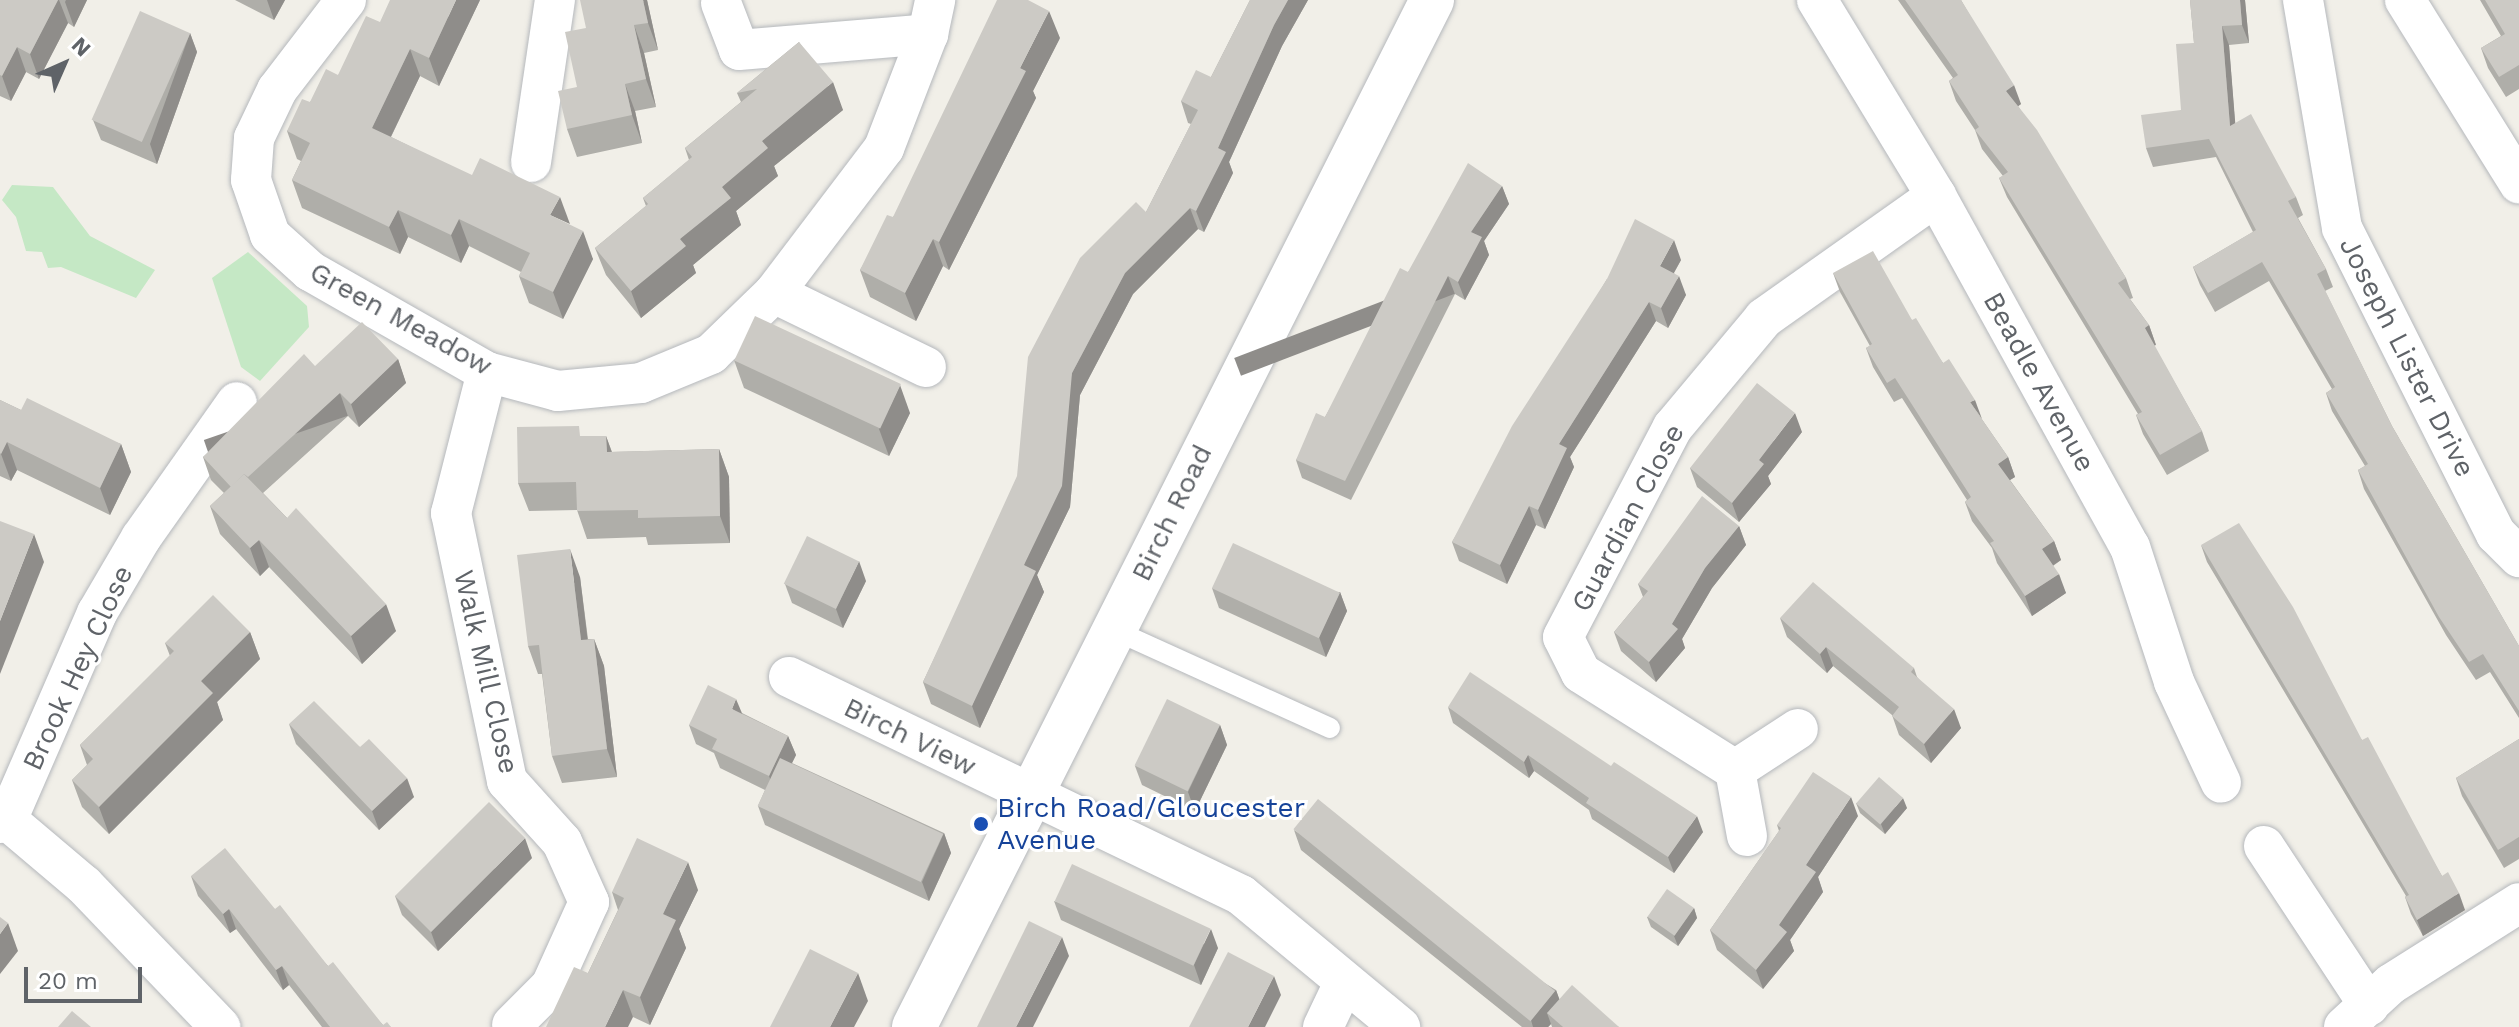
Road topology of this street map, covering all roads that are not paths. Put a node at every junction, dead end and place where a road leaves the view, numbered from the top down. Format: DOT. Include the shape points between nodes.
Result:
graph roads {
  1 [pos="346,0"];
  2 [pos="555,0"];
  3 [pos="1432,0"];
  4 [pos="1817,0"];
  5 [pos="2303,0"];
  6 [pos="2405,0"];
  7 [pos="721,3"];
  8 [pos="932,17"];
  9 [pos="531,162"];
  10 [pos="2519,183"];
  11 [pos="1936,196"];
  12 [pos="774,293"];
  13 [pos="926,367"];
  14 [pos="487,372"];
  15 [pos="237,402"];
  16 [pos="2519,557"];
  17 [pos="1114,630"];
  18 [pos="789,677"];
  19 [pos="1330,728"];
  20 [pos="1798,729"];
  21 [pos="1735,770"];
  22 [pos="2221,783"];
  23 [pos="1031,798"];
  24 [pos="4,822"];
  25 [pos="1747,836"];
  26 [pos="2264,846"];
  27 [pos="2519,903"];
  28 [pos="1344,983"];
  29 [pos="2356,1016"];
  30 [pos="512,1025"];
  31 [pos="220,1027"];
  32 [pos="914,1027"];
  33 [pos="1323,1027"];
  34 [pos="1400,1027"];
  1 -- 14 [label="street, Green Meadow" via="277,90 254,138 251,180 270,235 310,271"];
  2 -- 9 [label="street"];
  3 -- 17 [label="street, Birch Road"];
  4 -- 11 [label="street, Beadle Avenue"];
  5 -- 16 [label="street, Joseph Lister Drive" via="2342,228 2496,534"];
  6 -- 10 [label="street"];
  7 -- 8 [label="street" via="739,50"];
  8 -- 12 [label="street, Green Meadow" via="884,148"];
  11 -- 21 [label="street, Guardian Close" via="1764,318 1673,427 1563,637 1581,673"];
  11 -- 22 [label="street, Beadle Avenue" via="2130,547 2174,682"];
  12 -- 13 [label="street"];
  12 -- 14 [label="street, Green Meadow" via="711,354 641,383 558,391"];
  14 -- 30 [label="street, Walk Mill Close" via="451,513 507,781 562,842 589,902 551,986"];
  15 -- 24 [label="street, Brook Hey Close" via="156,516 97,613"];
  17 -- 19 [label="lane"];
  17 -- 23 [label="street, Birch Road"];
  18 -- 23 [label="street, Birch View"];
  20 -- 21 [label="street"];
  21 -- 25 [label="street"];
  23 -- 28 [label="street, Birch View" via="1241,895"];
  23 -- 32 [label="street, Birch Road"];
  24 -- 31 [label="street" via="84,885"];
  26 -- 29 [label="street"];
  27 -- 29 [label="street" via="2391,984"];
  28 -- 33 [label="street"];
  28 -- 34 [label="street, Birch View"];
}
